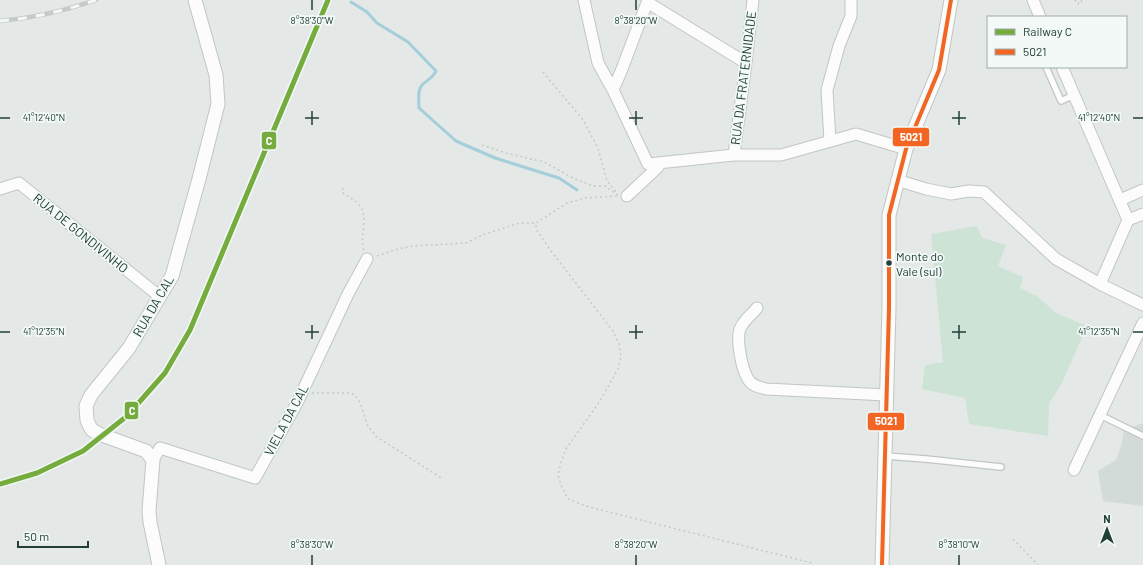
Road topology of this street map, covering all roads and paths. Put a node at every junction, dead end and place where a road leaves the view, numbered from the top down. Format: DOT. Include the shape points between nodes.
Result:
graph roads {
  1 [pos="195,0"];
  2 [pos="584,0"];
  3 [pos="753,0"];
  4 [pos="851,0"];
  5 [pos="951,0"];
  6 [pos="1033,0"];
  7 [pos="1075,0"];
  8 [pos="1081,0"];
  9 [pos="647,1"];
  10 [pos="1040,16"];
  11 [pos="746,63"];
  12 [pos="1046,68"];
  13 [pos="1062,68"];
  14 [pos="543,72"];
  15 [pos="613,90"];
  16 [pos="1074,95"];
  17 [pos="830,141"];
  18 [pos="482,145"];
  19 [pos="906,149"];
  20 [pos="734,155"];
  21 [pos="659,164"];
  22 [pos="898,180"];
  23 [pos="343,188"];
  24 [pos="0,189"];
  25 [pos="1143,190"];
  26 [pos="623,196"];
  27 [pos="1120,200"];
  28 [pos="1143,214"];
  29 [pos="1128,220"];
  30 [pos="536,223"];
  31 [pos="367,259"];
  32 [pos="1100,284"];
  33 [pos="159,296"];
  34 [pos="1143,305"];
  35 [pos="757,308"];
  36 [pos="1143,323"];
  37 [pos="303,389"];
  38 [pos="886,395"];
  39 [pos="1100,415"];
  40 [pos="1143,436"];
  41 [pos="885,456"];
  42 [pos="153,460"];
  43 [pos="1002,467"];
  44 [pos="1074,470"];
  45 [pos="443,479"];
  46 [pos="1013,540"];
  47 [pos="812,563"];
  48 [pos="159,565"];
  49 [pos="882,565"];
  50 [pos="1038,565"];
  1 -- 33 [label="street, RUA DA CAL" via="216,75 218,104 172,276"];
  2 -- 15 [label="street" via="598,63"];
  3 -- 11 [label="street, RUA DA FRATERNIDADE"];
  4 -- 17 [label="street" via="851,16 839,46 827,90"];
  5 -- 19 [label="street" via="939,70"];
  6 -- 10 [label="street"];
  7 -- 8 [label="path" via="1077,4 1082,2"];
  9 -- 11 [label="street"];
  9 -- 15 [label="street"];
  11 -- 20 [label="street, RUA DA FRATERNIDADE"];
  12 -- 16 [label="lane" via="1061,101"];
  13 -- 16 [label="street"];
  14 -- 26 [label="path" via="583,120 598,148 607,181"];
  15 -- 21 [label="street" via="648,164"];
  16 -- 27 [label="street"];
  17 -- 19 [label="street" via="856,134"];
  17 -- 20 [label="street" via="782,155"];
  18 -- 26 [label="path" via="544,162 573,178 593,186 605,186"];
  19 -- 22 [label="street"];
  20 -- 21 [label="street"];
  21 -- 26 [label="street"];
  22 -- 32 [label="street" via="951,194 984,192 1056,259"];
  22 -- 38 [label="street" via="889,215"];
  23 -- 31 [label="path" via="342,192 363,210 363,248"];
  24 -- 33 [label="street, RUA DE GONDIVINHO" via="19,183"];
  25 -- 27 [label="street"];
  26 -- 30 [label="path" via="585,198 567,203"];
  27 -- 29 [label="street"];
  28 -- 29 [label="street"];
  29 -- 32 [label="street"];
  30 -- 31 [label="path" via="520,223 466,243 414,246"];
  30 -- 47 [label="path" via="536,229 551,251 613,331 621,356 618,369 566,449 561,462 558,475 568,499 641,521"];
  31 -- 37 [label="street, VIELA DA CAL"];
  32 -- 34 [label="street"];
  33 -- 42 [label="street, RUA DA CAL" via="129,348 91,395 86,406 87,420 92,430 146,451"];
  35 -- 38 [label="street" via="740,327 738,337 748,379 756,387"];
  36 -- 39 [label="street"];
  37 -- 42 [label="street, VIELA DA CAL" via="255,478 160,448"];
  37 -- 45 [label="path" via="311,392 355,395 369,428 376,436"];
  38 -- 41 [label="street"];
  39 -- 40 [label="lane"];
  39 -- 44 [label="street"];
  41 -- 43 [label="lane"];
  41 -- 49 [label="street"];
  42 -- 48 [label="street" via="149,511"];
  46 -- 50 [label="path"];
}
